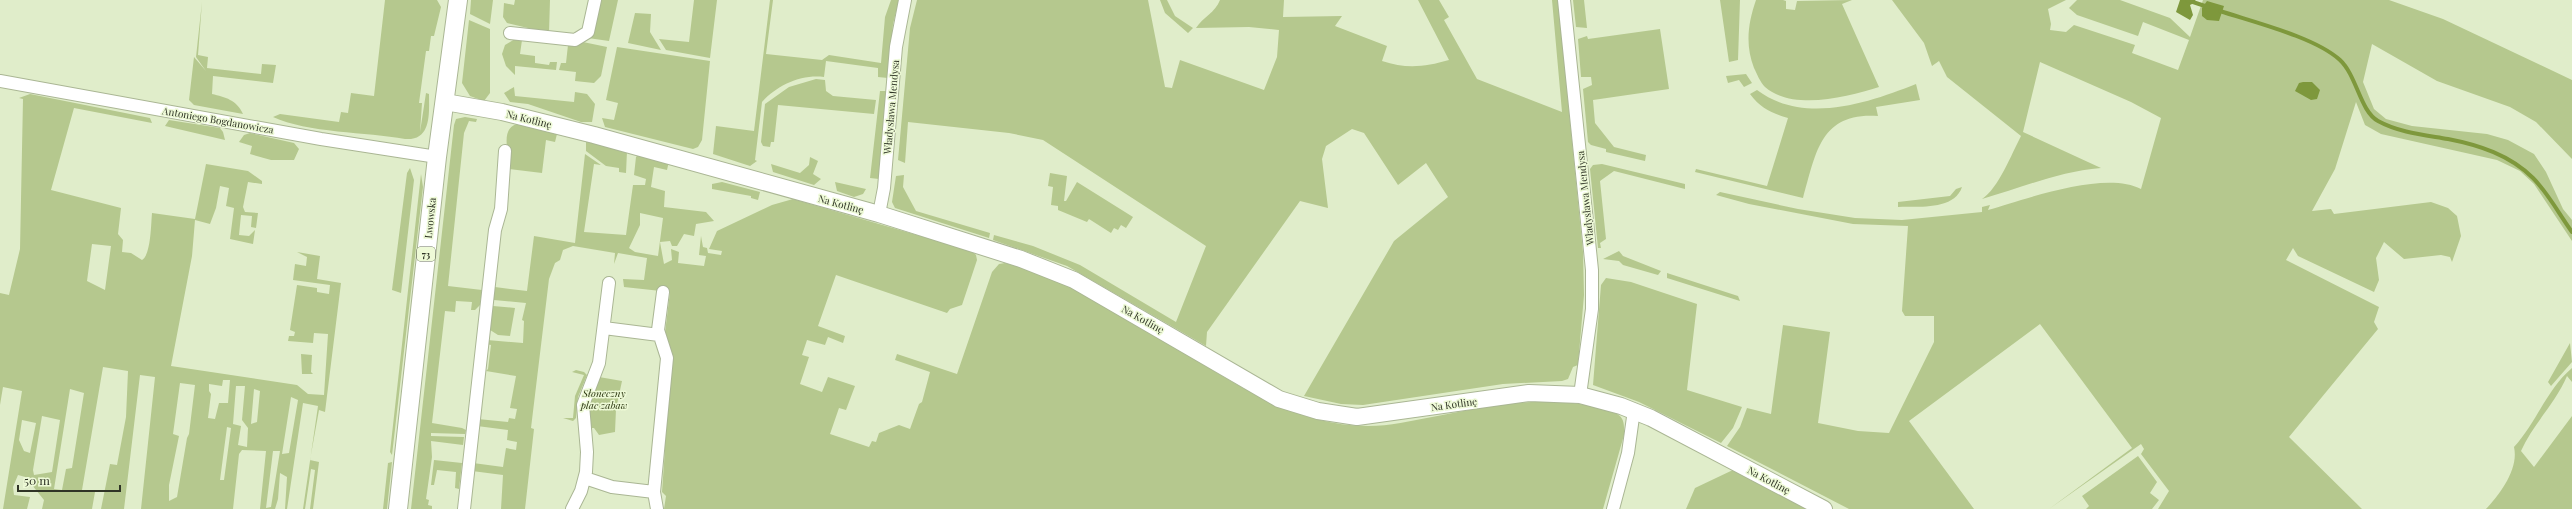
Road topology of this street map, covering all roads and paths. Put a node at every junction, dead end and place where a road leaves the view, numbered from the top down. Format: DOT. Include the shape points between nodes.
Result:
graph roads {
  1 [pos="458,0"];
  2 [pos="596,0"];
  3 [pos="905,0"];
  4 [pos="1564,0"];
  5 [pos="510,32"];
  6 [pos="0,81"];
  7 [pos="445,102"];
  8 [pos="505,151"];
  9 [pos="437,157"];
  10 [pos="879,214"];
  11 [pos="609,283"];
  12 [pos="662,292"];
  13 [pos="604,328"];
  14 [pos="659,335"];
  15 [pos="1580,395"];
  16 [pos="1634,410"];
  17 [pos="585,478"];
  18 [pos="654,492"];
  19 [pos="398,509"];
  20 [pos="464,509"];
  21 [pos="572,509"];
  22 [pos="657,509"];
  23 [pos="1613,509"];
  24 [pos="1824,509"];
  1 -- 7 [label="main road, Lwowska / 73"];
  2 -- 5 [label="street" via="588,32 575,40"];
  3 -- 10 [label="street, Władysława Mendysa" via="896,47 884,188"];
  4 -- 15 [label="street, Władysława Mendysa" via="1592,270 1591,316"];
  6 -- 9 [label="street, Antoniego Bogdanowicza" via="321,139"];
  7 -- 9 [label="main road, Lwowska / 73"];
  7 -- 10 [label="street, Na Kotlinę" via="496,111 594,135"];
  8 -- 20 [label="street" via="501,209 494,230"];
  9 -- 19 [label="main road, Lwowska / 73"];
  10 -- 15 [label="street, Na Kotlinę" via="1059,273 1268,393 1318,412 1356,417 1529,393"];
  11 -- 13 [label="street"];
  12 -- 14 [label="street"];
  13 -- 14 [label="street"];
  13 -- 17 [label="street" via="599,363 583,405 587,452"];
  14 -- 18 [label="street" via="667,358"];
  15 -- 16 [label="street, Na Kotlinę"];
  16 -- 23 [label="street" via="1628,453"];
  16 -- 24 [label="street, Na Kotlinę"];
  17 -- 18 [label="street" via="612,487"];
  17 -- 21 [label="street"];
  18 -- 22 [label="street"];
}
